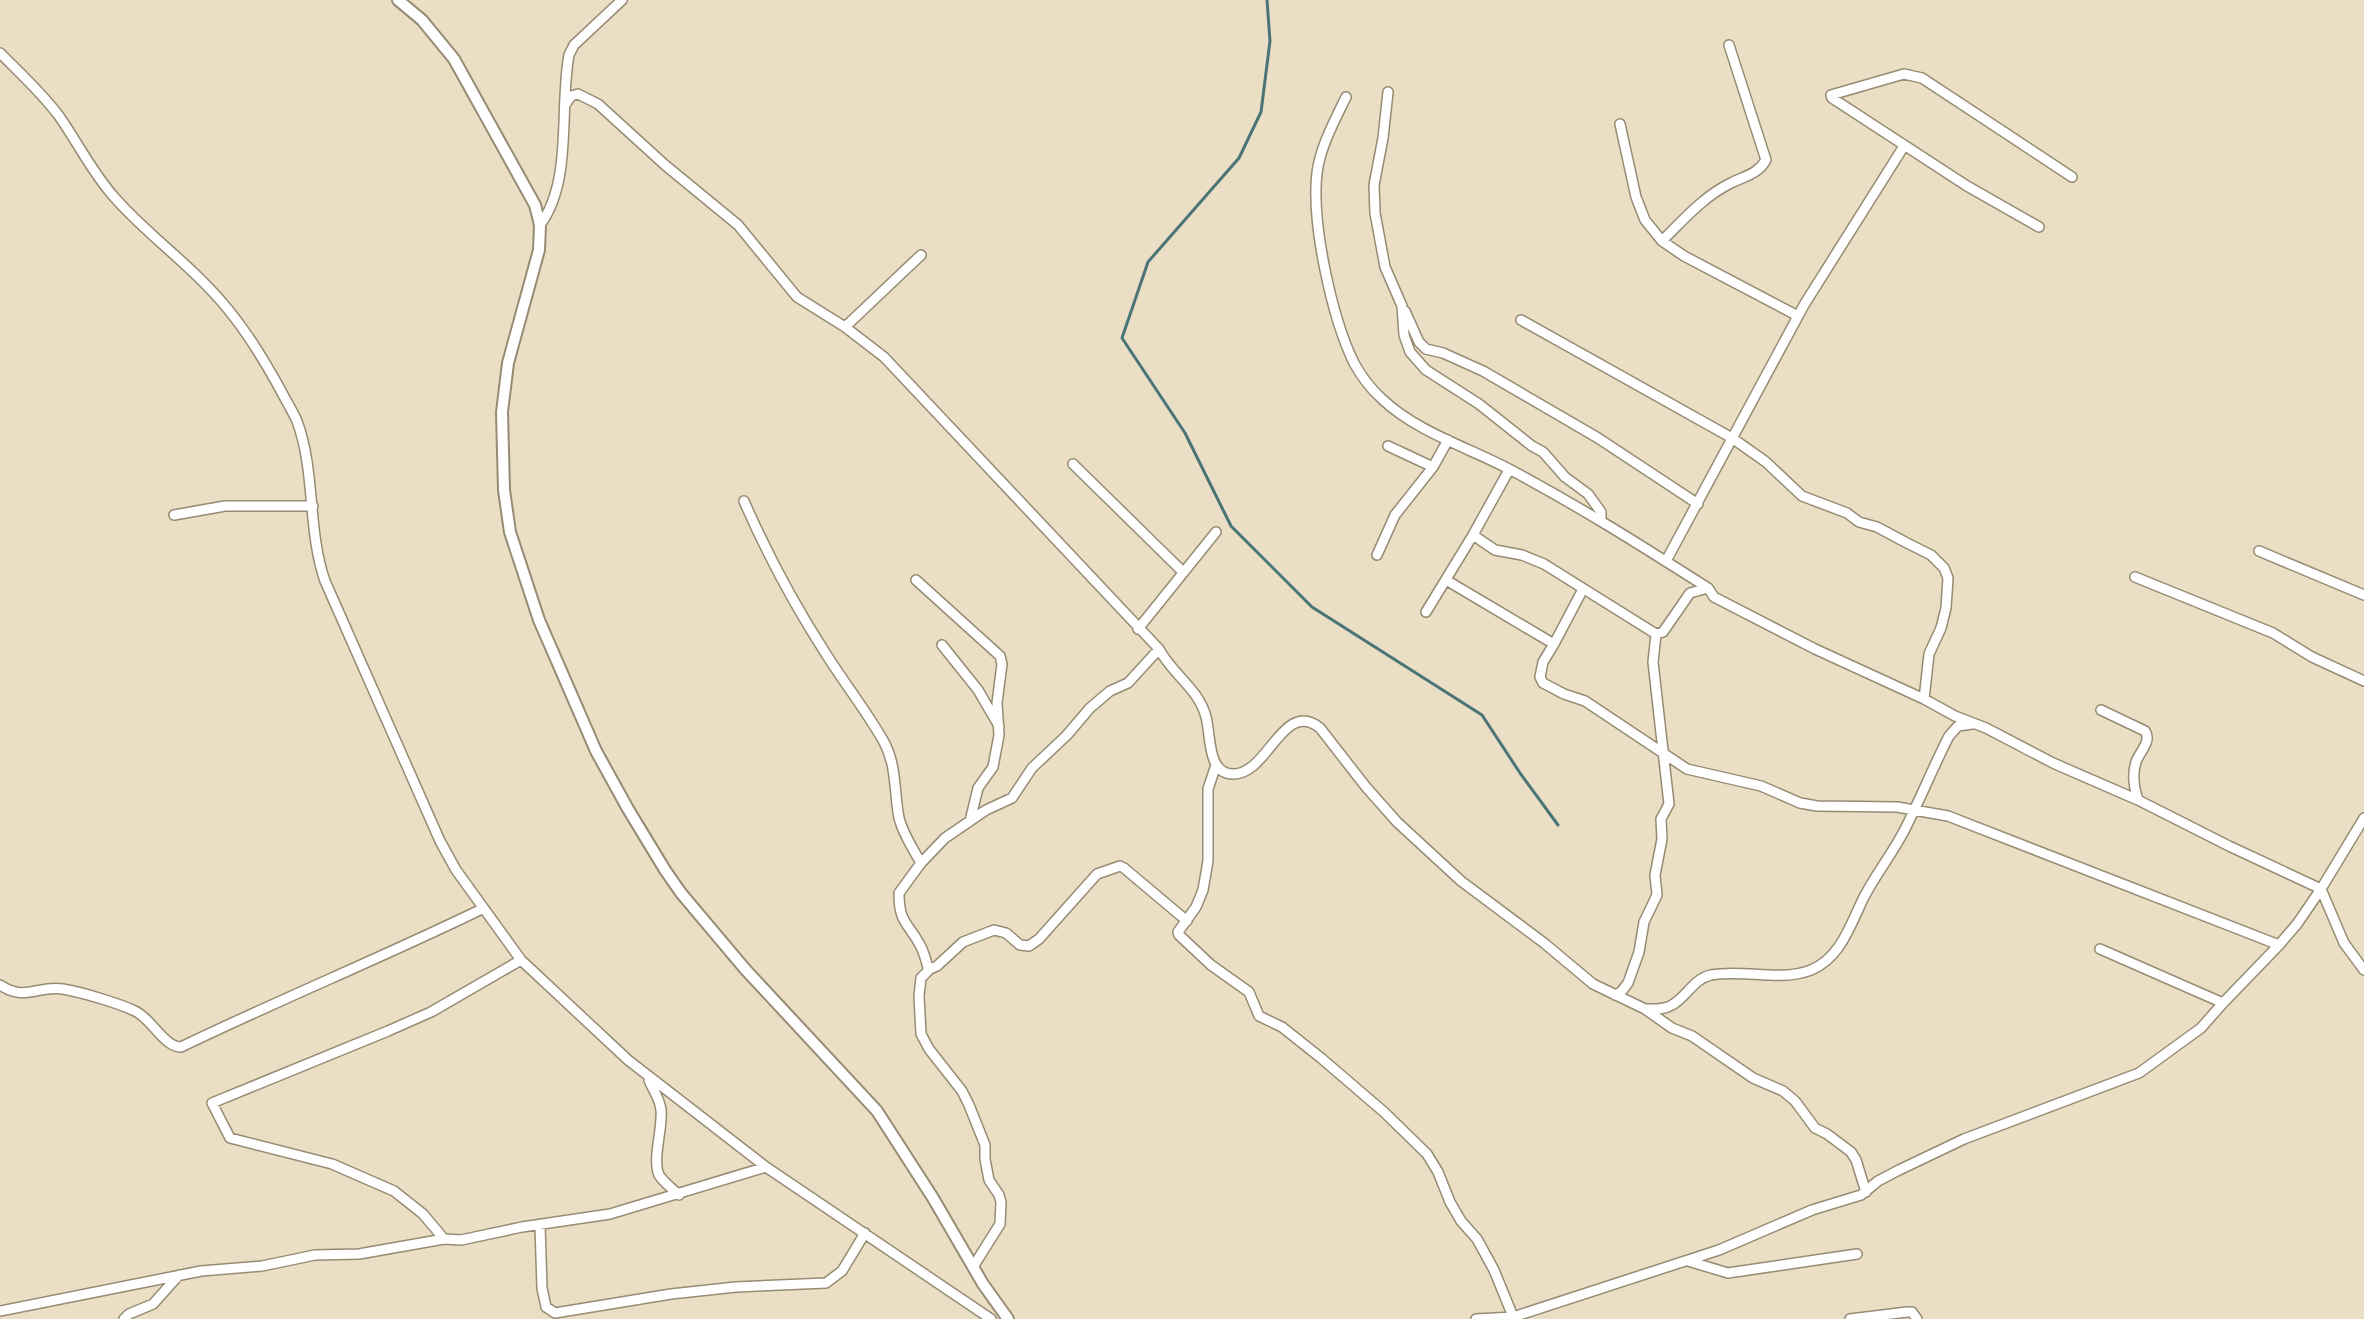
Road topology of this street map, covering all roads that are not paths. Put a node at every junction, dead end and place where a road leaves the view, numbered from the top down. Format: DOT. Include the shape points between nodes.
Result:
graph roads {
  1 [pos="398,0"];
  2 [pos="622,0"];
  3 [pos="1729,45"];
  4 [pos="0,53"];
  5 [pos="1388,92"];
  6 [pos="1346,97"];
  7 [pos="565,105"];
  8 [pos="1620,124"];
  9 [pos="1905,146"];
  10 [pos="2072,177"];
  11 [pos="540,225"];
  12 [pos="2038,227"];
  13 [pos="1662,241"];
  14 [pos="921,255"];
  15 [pos="1402,306"];
  16 [pos="1798,316"];
  17 [pos="1521,320"];
  18 [pos="845,327"];
  19 [pos="1732,438"];
  20 [pos="1449,440"];
  21 [pos="1388,446"];
  22 [pos="1073,464"];
  23 [pos="1433,467"];
  24 [pos="1509,470"];
  25 [pos="744,501"];
  26 [pos="1698,504"];
  27 [pos="313,506"];
  28 [pos="174,515"];
  29 [pos="1601,520"];
  30 [pos="1216,532"];
  31 [pos="1473,535"];
  32 [pos="2259,551"];
  33 [pos="1377,555"];
  34 [pos="1666,561"];
  35 [pos="1182,571"];
  36 [pos="2135,577"];
  37 [pos="916,580"];
  38 [pos="1446,580"];
  39 [pos="1708,588"];
  40 [pos="1583,589"];
  41 [pos="2364,595"];
  42 [pos="1426,612"];
  43 [pos="1138,629"];
  44 [pos="1656,634"];
  45 [pos="1554,644"];
  46 [pos="942,645"];
  47 [pos="1159,650"];
  48 [pos="2364,681"];
  49 [pos="1924,699"];
  50 [pos="2101,711"];
  51 [pos="1973,724"];
  52 [pos="999,726"];
  53 [pos="1662,752"];
  54 [pos="1216,765"];
  55 [pos="2138,800"];
  56 [pos="1914,809"];
  57 [pos="2364,818"];
  58 [pos="970,821"];
  59 [pos="921,863"];
  60 [pos="2321,889"];
  61 [pos="483,909"];
  62 [pos="1187,921"];
  63 [pos="2279,945"];
  64 [pos="2100,949"];
  65 [pos="521,960"];
  66 [pos="928,970"];
  67 [pos="2364,970"];
  68 [pos="0,985"];
  69 [pos="1615,995"];
  70 [pos="2223,1003"];
  71 [pos="1645,1009"];
  72 [pos="648,1077"];
  73 [pos="765,1167"];
  74 [pos="1866,1192"];
  75 [pos="679,1194"];
  76 [pos="540,1225"];
  77 [pos="865,1233"];
  78 [pos="444,1239"];
  79 [pos="1857,1254"];
  80 [pos="1688,1261"];
  81 [pos="973,1267"];
  82 [pos="179,1275"];
  83 [pos="0,1311"];
  84 [pos="1514,1318"];
  85 [pos="124,1319"];
  86 [pos="991,1319"];
  87 [pos="1008,1319"];
  88 [pos="1476,1319"];
  89 [pos="1850,1319"];
  90 [pos="1917,1319"];
  1 -- 11 [label="street" via="422,20 454,59 519,174"];
  2 -- 7 [label="street" via="574,45 568,56"];
  3 -- 13 [label="street" via="1766,160 1758,171 1702,202"];
  4 -- 27 [label="street" via="58,115 115,199 210,288 249,335 296,419 307,454"];
  5 -- 15 [label="street" via="1374,186 1375,213 1385,267"];
  6 -- 20 [label="street" via="1320,156 1317,173 1320,244 1339,325 1354,363 1382,399 1407,419"];
  7 -- 11 [label="street" via="556,192"];
  7 -- 18 [label="street" via="578,94 598,104 738,225 797,297"];
  8 -- 13 [label="street" via="1636,197 1645,220"];
  9 -- 10 [label="street" via="1832,98 1832,93 1905,74 1922,78"];
  9 -- 12 [label="street"];
  9 -- 16 [label="street"];
  11 -- 81 [label="street" via="536,267 508,363 502,412 504,490 510,532 539,620 596,751 665,870 745,969 877,1111"];
  13 -- 16 [label="street"];
  14 -- 18 [label="street"];
  15 -- 26 [label="street" via="1426,349 1483,371 1598,438"];
  15 -- 29 [label="street" via="1410,352 1426,370 1543,452 1565,477 1588,494 1601,512"];
  16 -- 19 [label="street"];
  17 -- 19 [label="street"];
  18 -- 43 [label="street" via="884,357"];
  19 -- 26 [label="street"];
  19 -- 49 [label="street" via="1766,462 1802,496 1886,532 1931,555 1944,568 1948,578 1946,608 1929,654"];
  20 -- 23 [label="street"];
  20 -- 24 [label="street"];
  21 -- 23 [label="street"];
  22 -- 35 [label="street"];
  23 -- 33 [label="street" via="1395,515"];
  24 -- 29 [label="street"];
  24 -- 31 [label="street"];
  25 -- 59 [label="street" via="782,580 888,751 900,820"];
  26 -- 34 [label="street"];
  27 -- 28 [label="street" via="225,506"];
  27 -- 61 [label="street" via="317,557 325,581 440,841"];
  29 -- 34 [label="street"];
  30 -- 35 [label="street"];
  31 -- 38 [label="street"];
  31 -- 40 [label="street" via="1495,550 1544,564"];
  32 -- 41 [label="street"];
  34 -- 39 [label="street"];
  35 -- 43 [label="street"];
  36 -- 48 [label="street" via="2273,633 2312,657"];
  37 -- 52 [label="street" via="1000,656"];
  38 -- 42 [label="street"];
  38 -- 45 [label="street"];
  39 -- 44 [label="street" via="1690,593 1663,632"];
  39 -- 49 [label="street" via="1714,597 1815,649"];
  40 -- 44 [label="street"];
  40 -- 45 [label="street"];
  43 -- 47 [label="street"];
  44 -- 53 [label="street" via="1653,662"];
  45 -- 53 [label="street" via="1543,662 1543,682 1585,701"];
  46 -- 52 [label="street" via="978,690"];
  47 -- 54 [label="street" via="1202,708"];
  47 -- 58 [label="street" via="1128,683 1089,708 1032,768 1012,798"];
  49 -- 51 [label="street"];
  50 -- 55 [label="street" via="2148,735 2136,762 2134,788"];
  51 -- 55 [label="street"];
  51 -- 56 [label="street" via="1958,726 1949,735"];
  52 -- 58 [label="street" via="993,767 978,788"];
  53 -- 56 [label="street" via="1687,769 1761,786 1800,803"];
  53 -- 69 [label="street" via="1669,804 1661,819 1662,839 1655,875 1657,895 1644,922 1628,984"];
  54 -- 62 [label="street" via="1208,789 1207,869 1203,890"];
  54 -- 69 [label="street" via="1229,775 1247,771 1289,726 1299,720 1311,720 1398,822 1461,881 1593,984"];
  55 -- 60 [label="street"];
  56 -- 63 [label="street" via="1988,830"];
  56 -- 71 [label="street" via="1850,928 1825,962 1795,974 1710,976 1692,985 1672,1005"];
  57 -- 60 [label="street"];
  58 -- 59 [label="street" via="945,838"];
  59 -- 66 [label="street" via="899,893 899,906 906,927 920,944"];
  60 -- 63 [label="street"];
  60 -- 67 [label="street" via="2344,943"];
  61 -- 65 [label="street"];
  61 -- 68 [label="street" via="181,1047 173,1046 145,1018 129,1009 63,989 16,993"];
  62 -- 66 [label="street" via="1120,866 1097,874 1029,946 994,930 963,942"];
  62 -- 84 [label="street" via="1179,935 1211,965 1249,992 1259,1017 1282,1027 1321,1058 1426,1154 1461,1221 1477,1239 1494,1270"];
  63 -- 70 [label="street"];
  64 -- 70 [label="street"];
  65 -- 72 [label="street"];
  65 -- 78 [label="street" via="420,1017 212,1103 230,1138 332,1164 394,1191 423,1214"];
  66 -- 81 [label="street" via="921,978 919,996 921,1035 969,1105 985,1144 988,1180 1001,1202 1000,1224"];
  69 -- 71 [label="street"];
  70 -- 74 [label="street" via="2201,1028 2139,1073 1964,1139 1899,1170"];
  71 -- 74 [label="street" via="1753,1078 1783,1090 1815,1128 1851,1152"];
  72 -- 73 [label="street"];
  72 -- 75 [label="street" via="661,1109 658,1173"];
  73 -- 75 [label="street"];
  73 -- 77 [label="street"];
  74 -- 80 [label="street"];
  75 -- 76 [label="street" via="610,1214"];
  76 -- 77 [label="street" via="542,1288 546,1307 555,1313 670,1294 826,1283 842,1271"];
  76 -- 78 [label="street" via="474,1238"];
  77 -- 86 [label="street"];
  78 -- 82 [label="street" via="359,1254 315,1255 262,1266"];
  79 -- 80 [label="street" via="1728,1273"];
  80 -- 84 [label="street"];
  81 -- 87 [label="street"];
  82 -- 83 [label="street"];
  82 -- 85 [label="street" via="153,1304"];
  84 -- 88 [label="street"];
  89 -- 90 [label="street" via="1912,1312"];
}
